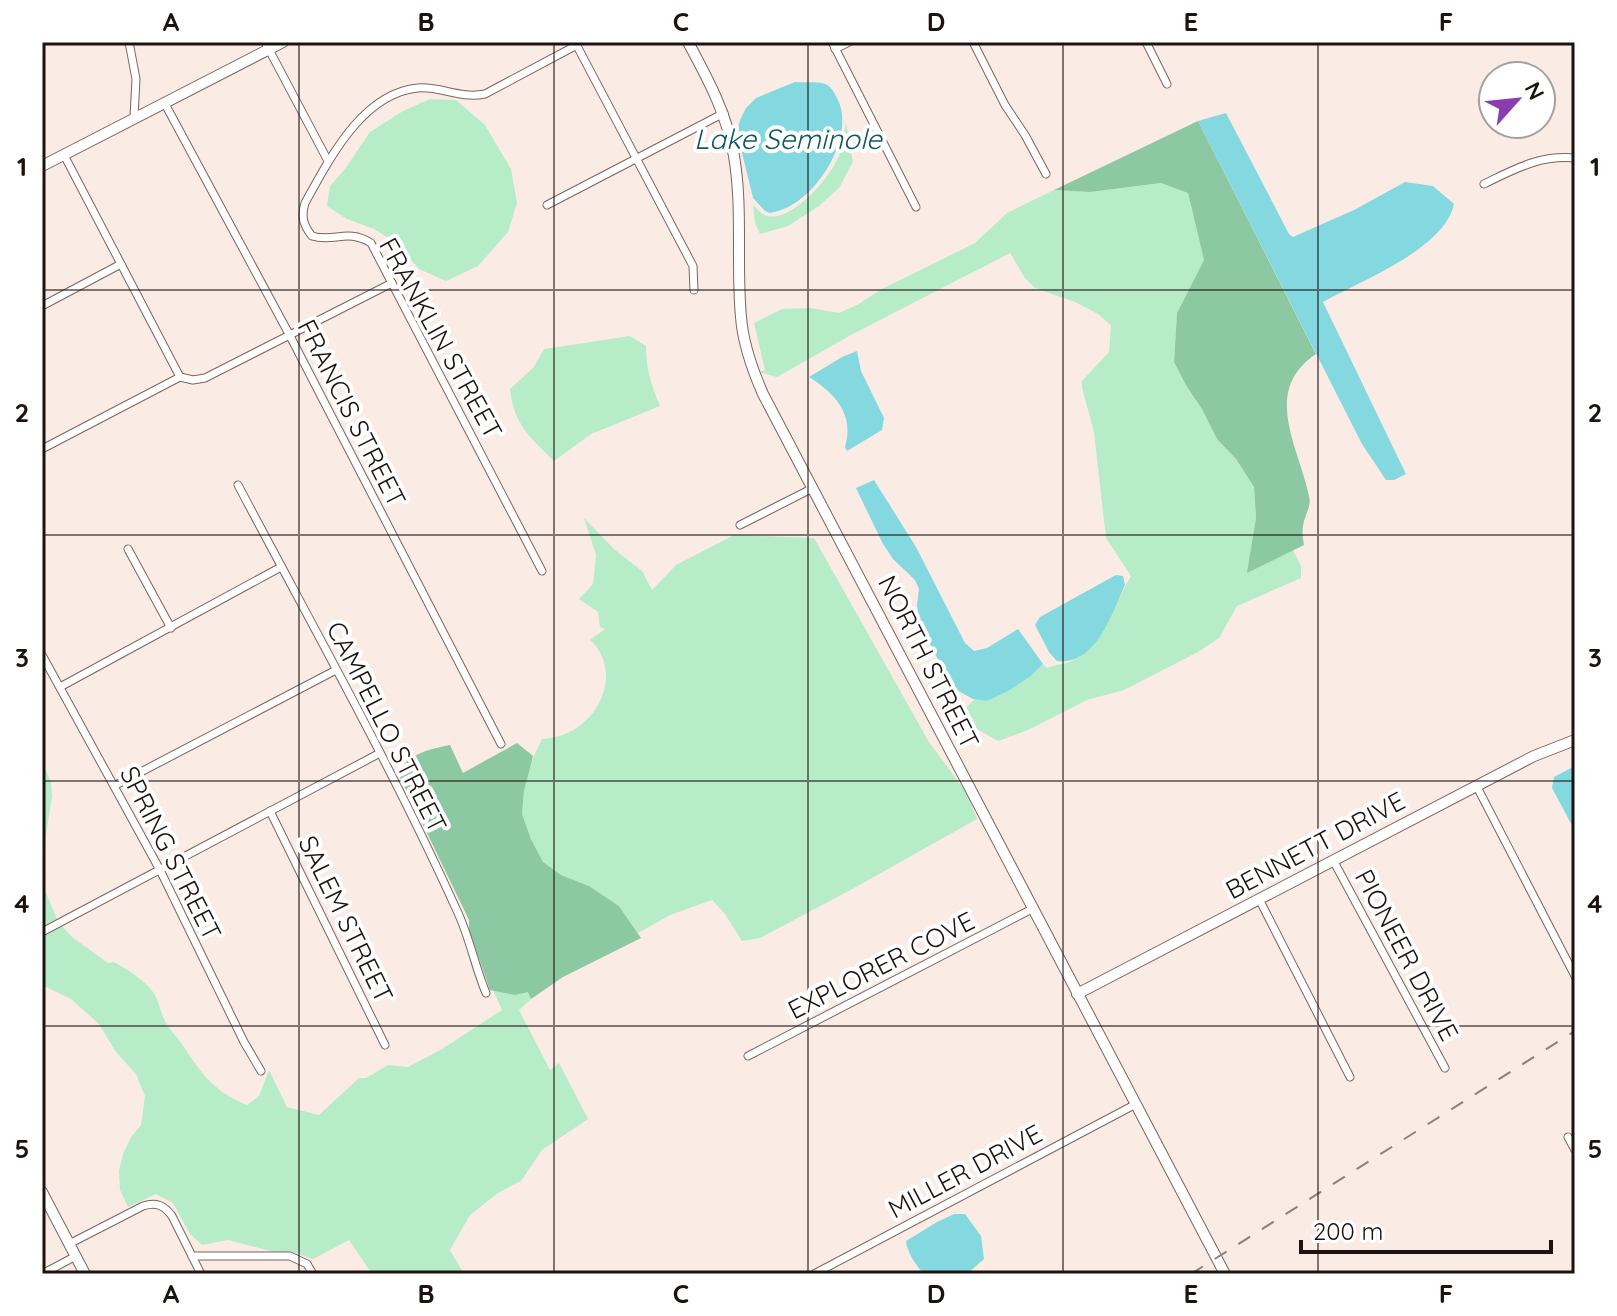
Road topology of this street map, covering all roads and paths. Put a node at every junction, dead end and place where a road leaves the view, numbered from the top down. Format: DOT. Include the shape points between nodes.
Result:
graph roads {
  1 [pos="129,42"];
  2 [pos="283,42"];
  3 [pos="688,42"];
  4 [pos="849,42"];
  5 [pos="973,42"];
  6 [pos="1146,42"];
  7 [pos="576,44"];
  8 [pos="267,46"];
  9 [pos="834,46"];
  10 [pos="1167,84"];
  11 [pos="164,102"];
  12 [pos="724,113"];
  13 [pos="134,117"];
  14 [pos="64,155"];
  15 [pos="1575,158"];
  16 [pos="636,159"];
  17 [pos="328,161"];
  18 [pos="42,166"];
  19 [pos="1046,174"];
  20 [pos="1484,184"];
  21 [pos="547,205"];
  22 [pos="916,207"];
  23 [pos="121,264"];
  24 [pos="392,283"];
  25 [pos="694,290"];
  26 [pos="42,306"];
  27 [pos="289,334"];
  28 [pos="180,377"];
  29 [pos="42,449"];
  30 [pos="238,485"];
  31 [pos="813,488"];
  32 [pos="740,525"];
  33 [pos="128,549"];
  34 [pos="281,567"];
  35 [pos="542,571"];
  36 [pos="171,628"];
  37 [pos="42,655"];
  38 [pos="336,670"];
  39 [pos="60,687"];
  40 [pos="1575,740"];
  41 [pos="501,744"];
  42 [pos="380,753"];
  43 [pos="1476,785"];
  44 [pos="114,786"];
  45 [pos="270,811"];
  46 [pos="1333,860"];
  47 [pos="160,870"];
  48 [pos="1259,899"];
  49 [pos="1032,909"];
  50 [pos="42,932"];
  51 [pos="1575,976"];
  52 [pos="486,993"];
  53 [pos="1077,994"];
  54 [pos="385,1045"];
  55 [pos="748,1056"];
  56 [pos="1445,1068"];
  57 [pos="261,1071"];
  58 [pos="1350,1077"];
  59 [pos="1136,1104"];
  60 [pos="1568,1137"];
  61 [pos="1575,1150"];
  62 [pos="42,1192"];
  63 [pos="69,1244"];
  64 [pos="76,1256"];
  65 [pos="192,1256"];
  66 [pos="42,1274"];
  67 [pos="85,1274"];
  68 [pos="201,1274"];
  69 [pos="313,1274"];
  70 [pos="814,1274"];
  71 [pos="1225,1274"];
  1 -- 13 [label="street" via="136,79"];
  2 -- 8 [label="street"];
  3 -- 12 [label="street, NORTH STREET"];
  4 -- 9 [label="street"];
  5 -- 19 [label="street"];
  6 -- 10 [label="street"];
  7 -- 16 [label="street"];
  7 -- 17 [label="street" via="485,94 471,97 426,88 397,94 366,113"];
  8 -- 11 [label="street"];
  8 -- 17 [label="street"];
  9 -- 22 [label="street"];
  11 -- 13 [label="street"];
  11 -- 27 [label="street, FRANCIS STREET"];
  12 -- 16 [label="street"];
  12 -- 31 [label="street, NORTH STREET" via="738,192 744,341 763,394"];
  13 -- 14 [label="street"];
  14 -- 18 [label="street"];
  14 -- 23 [label="street"];
  15 -- 20 [label="street" via="1535,161"];
  16 -- 21 [label="street"];
  16 -- 25 [label="street" via="693,266"];
  17 -- 24 [label="street, FRANKLIN STREET" via="302,212 307,230 318,238 352,235 371,243"];
  23 -- 26 [label="street"];
  23 -- 28 [label="street"];
  24 -- 27 [label="street"];
  24 -- 35 [label="street, FRANKLIN STREET"];
  27 -- 28 [label="street" via="205,378"];
  27 -- 41 [label="street, FRANCIS STREET"];
  28 -- 29 [label="street"];
  30 -- 34 [label="street, CAMPELLO STREET"];
  31 -- 32 [label="street"];
  31 -- 49 [label="street, NORTH STREET"];
  33 -- 36 [label="street"];
  34 -- 36 [label="street"];
  34 -- 38 [label="street, CAMPELLO STREET"];
  36 -- 39 [label="street"];
  37 -- 39 [label="street, SPRING STREET"];
  38 -- 42 [label="street, CAMPELLO STREET"];
  38 -- 44 [label="street"];
  39 -- 44 [label="street, SPRING STREET"];
  40 -- 43 [label="street, BENNETT DRIVE"];
  42 -- 45 [label="street"];
  42 -- 52 [label="street, CAMPELLO STREET" via="460,916"];
  43 -- 46 [label="street, BENNETT DRIVE"];
  43 -- 51 [label="street"];
  44 -- 47 [label="street, SPRING STREET"];
  45 -- 47 [label="street"];
  45 -- 54 [label="street, SALEM STREET"];
  46 -- 48 [label="street, BENNETT DRIVE"];
  46 -- 56 [label="street, PIONEER DRIVE"];
  47 -- 50 [label="street"];
  47 -- 57 [label="street, SPRING STREET"];
  48 -- 53 [label="street, BENNETT DRIVE"];
  48 -- 58 [label="street"];
  49 -- 53 [label="street, NORTH STREET"];
  49 -- 55 [label="street, EXPLORER COVE"];
  53 -- 59 [label="street, NORTH STREET"];
  59 -- 70 [label="street, MILLER DRIVE"];
  59 -- 71 [label="street, NORTH STREET"];
  60 -- 61 [label="street"];
  62 -- 63 [label="street"];
  63 -- 64 [label="street"];
  63 -- 65 [label="street" via="152,1203 166,1208"];
  64 -- 66 [label="street"];
  64 -- 67 [label="street"];
  65 -- 68 [label="street"];
  65 -- 69 [label="street" via="290,1256 307,1264"];
}
